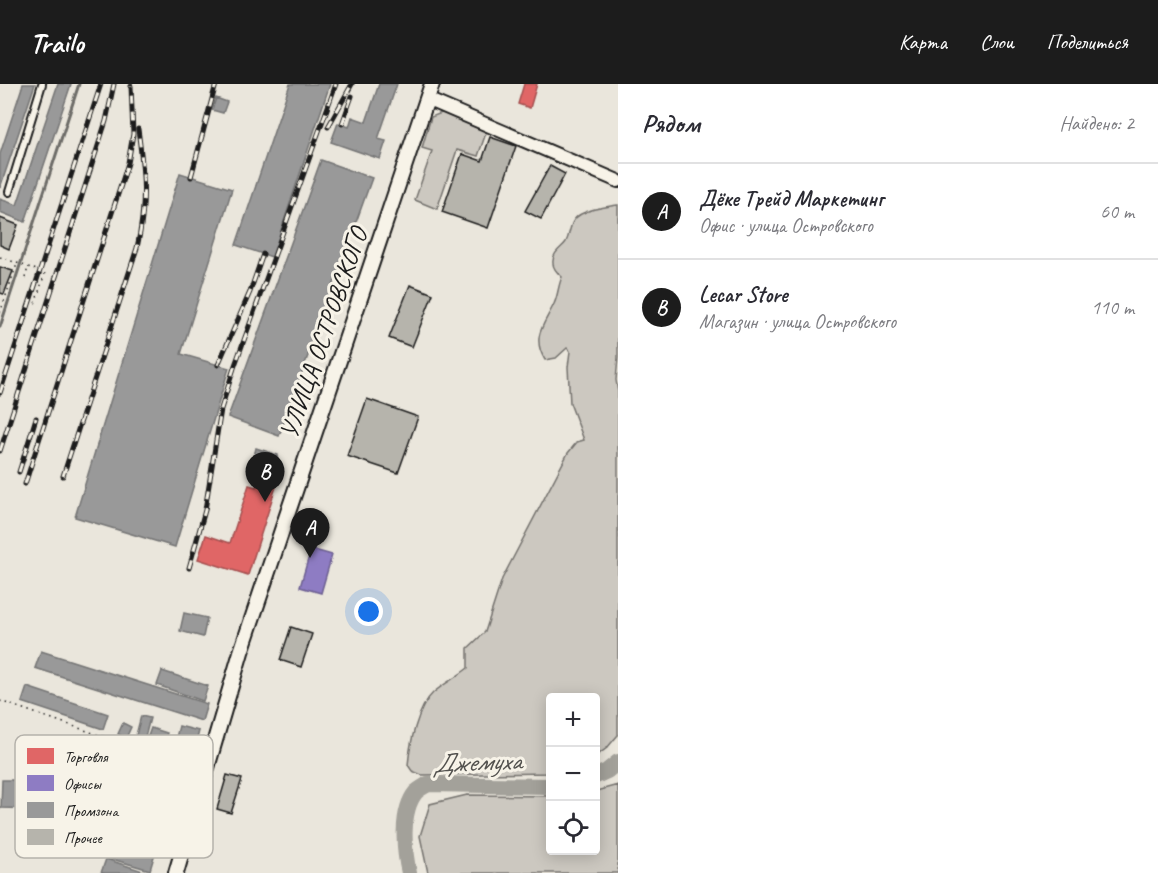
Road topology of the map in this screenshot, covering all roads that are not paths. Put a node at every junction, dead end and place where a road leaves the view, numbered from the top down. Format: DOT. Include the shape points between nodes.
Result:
graph roads {
  1 [pos="42,84"];
  2 [pos="432,84"];
  3 [pos="427,99"];
  4 [pos="618,181"];
  5 [pos="9,192"];
  6 [pos="213,748"];
  7 [pos="180,858"];
  8 [pos="176,873"];
  1 -- 5 [label="lane"];
  2 -- 3 [label="street, УЛИЦА ОСТРОВСКОГО"];
  3 -- 4 [label="street"];
  3 -- 6 [label="street, УЛИЦА ОСТРОВСКОГО" via="241,652"];
  7 -- 8 [label="street, УЛИЦА ОСТРОВСКОГО"];
}
